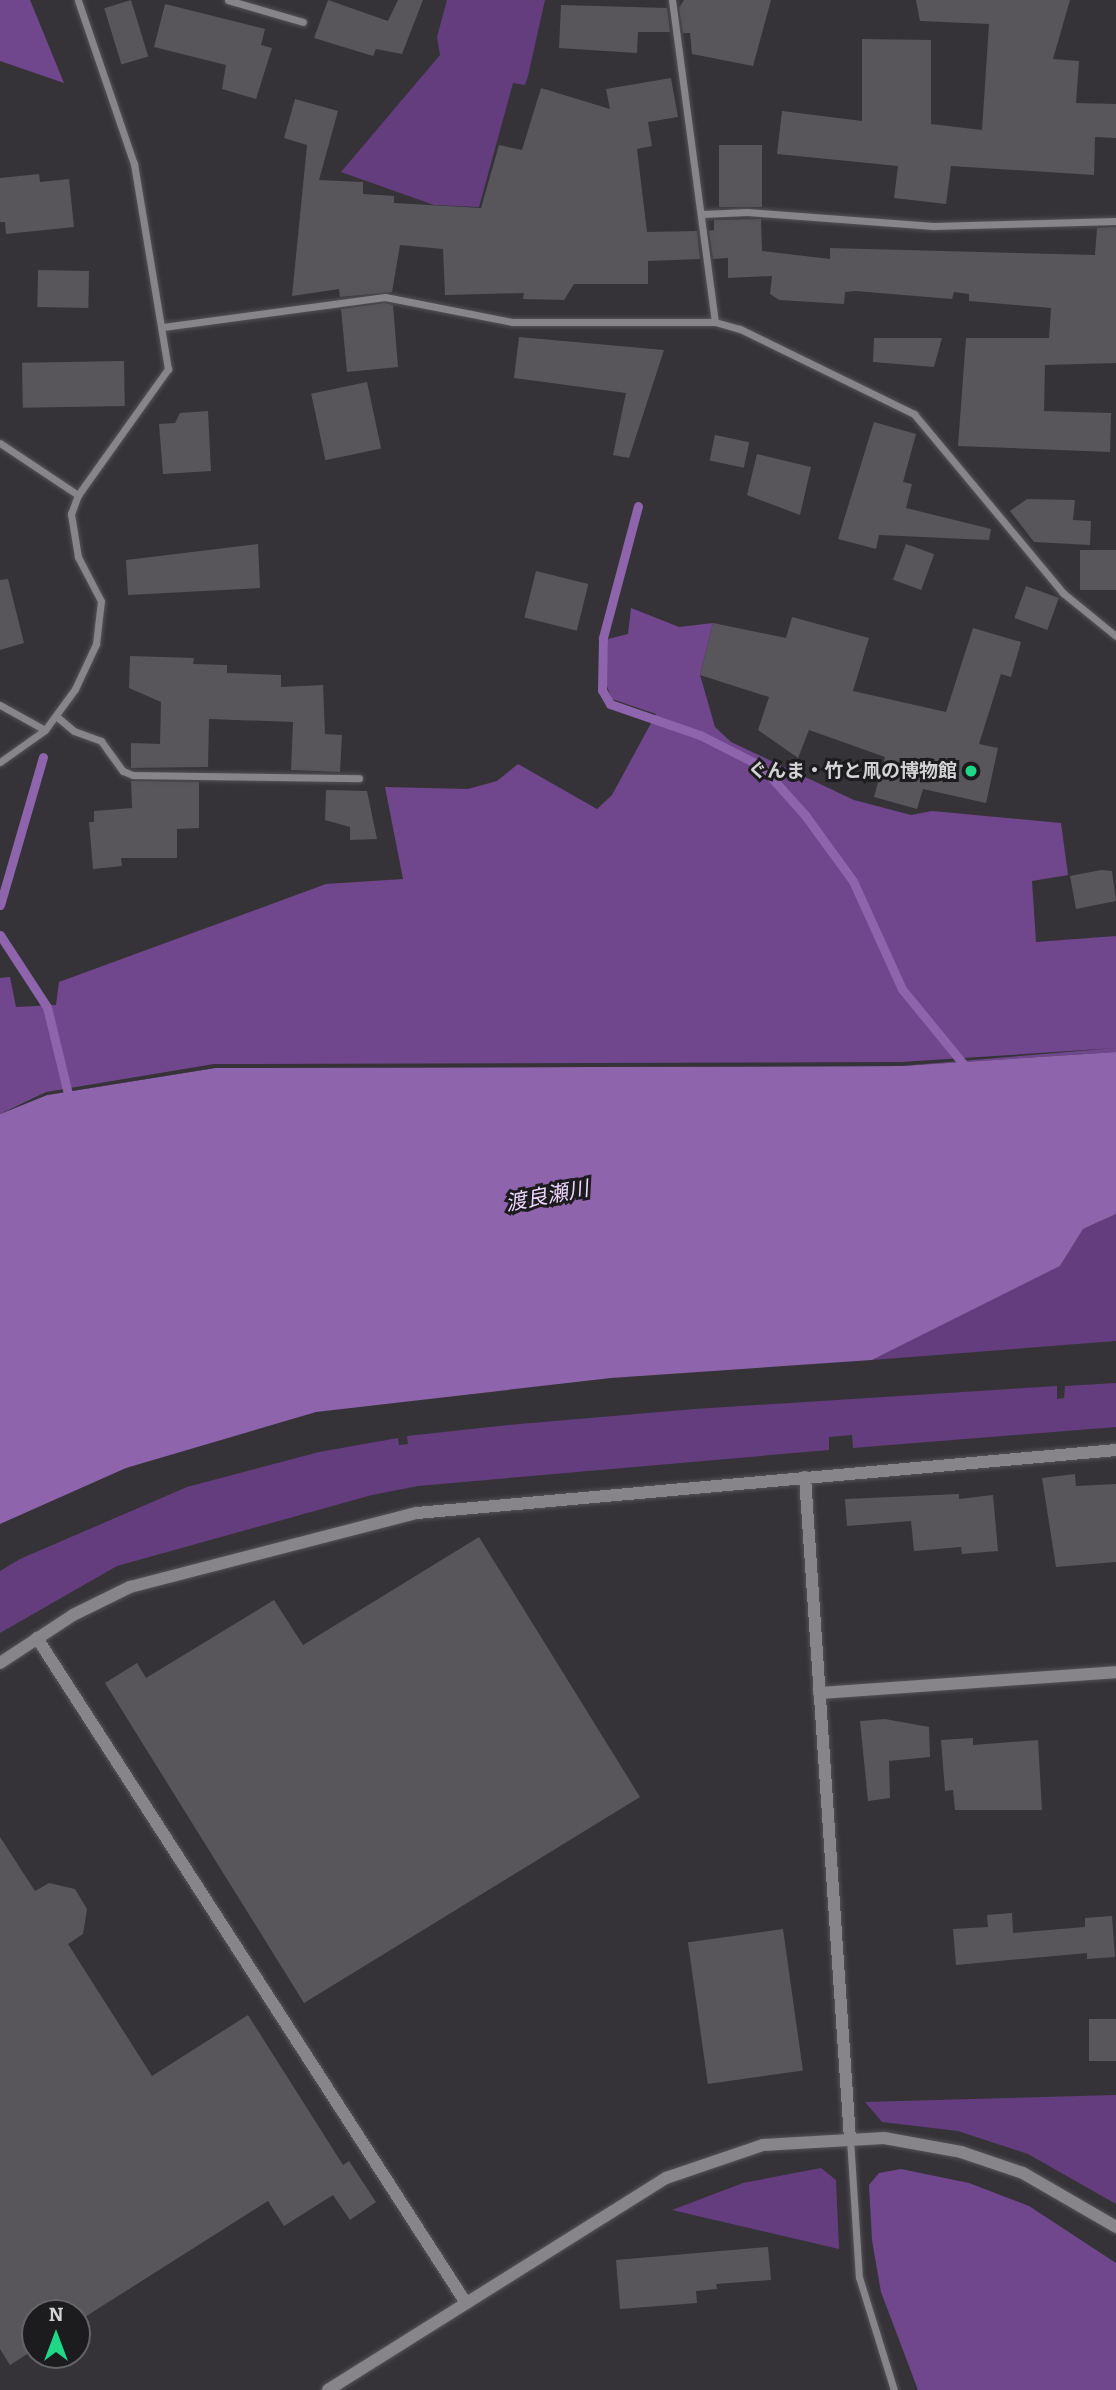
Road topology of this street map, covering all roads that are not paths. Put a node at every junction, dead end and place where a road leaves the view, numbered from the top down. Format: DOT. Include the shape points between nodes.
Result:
graph roads {
  1 [pos="78,0"];
  2 [pos="228,0"];
  3 [pos="672,0"];
  4 [pos="303,22"];
  5 [pos="702,214"];
  6 [pos="1116,221"];
  7 [pos="715,322"];
  8 [pos="163,327"];
  9 [pos="0,443"];
  10 [pos="78,495"];
  11 [pos="1116,636"];
  12 [pos="0,705"];
  13 [pos="56,716"];
  14 [pos="45,730"];
  15 [pos="0,762"];
  16 [pos="359,778"];
  17 [pos="1116,1450"];
  18 [pos="805,1477"];
  19 [pos="37,1638"];
  20 [pos="0,1663"];
  21 [pos="1116,1672"];
  22 [pos="819,1693"];
  23 [pos="850,2138"];
  24 [pos="1116,2227"];
  25 [pos="466,2303"];
  26 [pos="328,2390"];
  27 [pos="894,2390"];
  1 -- 8 [label="street" via="134,164"];
  2 -- 4 [label="street"];
  3 -- 5 [label="street"];
  5 -- 6 [label="street" via="747,212 933,226"];
  5 -- 7 [label="street"];
  7 -- 8 [label="street" via="512,322 385,297"];
  7 -- 11 [label="street" via="771,342 914,414 1063,593"];
  8 -- 10 [label="street" via="165,377"];
  9 -- 10 [label="street"];
  10 -- 13 [label="street" via="72,530 103,614 96,644"];
  12 -- 14 [label="street"];
  13 -- 14 [label="street"];
  13 -- 16 [label="street" via="74,731 100,741 115,763 133,775"];
  14 -- 15 [label="street"];
  17 -- 18 [label="street"];
  18 -- 19 [label="street" via="417,1513 354,1525 130,1587"];
  18 -- 22 [label="street"];
  19 -- 20 [label="street"];
  19 -- 25 [label="street"];
  21 -- 22 [label="street"];
  22 -- 23 [label="street"];
  23 -- 24 [label="street" via="924,2144 993,2162 1066,2194"];
  23 -- 25 [label="street" via="763,2145 666,2178"];
  23 -- 27 [label="street" via="859,2277"];
  25 -- 26 [label="street"];
}
